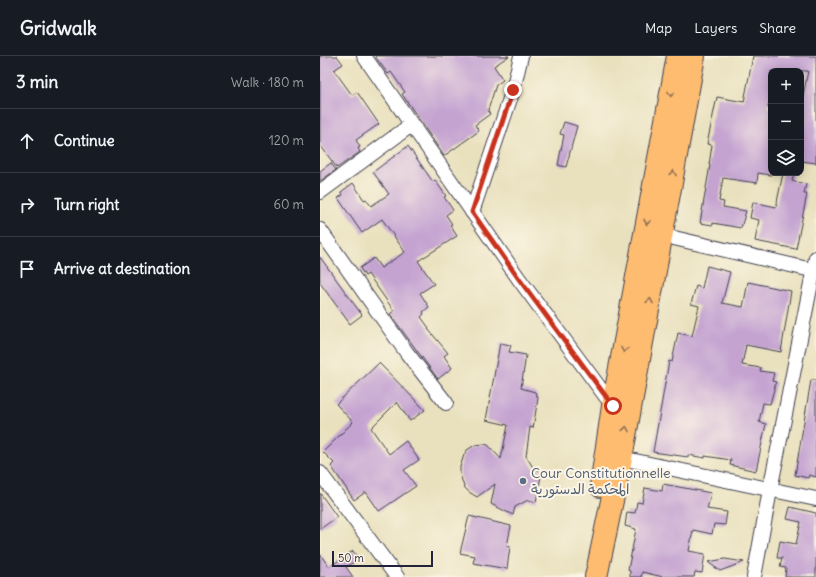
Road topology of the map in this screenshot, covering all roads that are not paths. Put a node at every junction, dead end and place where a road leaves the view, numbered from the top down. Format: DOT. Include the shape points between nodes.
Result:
graph roads {
  1 [pos="364,56"];
  2 [pos="521,56"];
  3 [pos="678,56"];
  4 [pos="694,56"];
  5 [pos="411,125"];
  6 [pos="320,192"];
  7 [pos="472,212"];
  8 [pos="320,230"];
  9 [pos="661,236"];
  10 [pos="815,267"];
  11 [pos="446,403"];
  12 [pos="613,406"];
  13 [pos="621,458"];
  14 [pos="320,473"];
  15 [pos="770,490"];
  16 [pos="816,499"];
  17 [pos="398,577"];
  18 [pos="582,577"];
  19 [pos="596,577"];
  20 [pos="754,577"];
  1 -- 5 [label="street"];
  2 -- 7 [label="street" via="513,90"];
  3 -- 12 [label="highway, one-way"];
  9 -- 4 [label="highway, one-way"];
  5 -- 6 [label="street"];
  5 -- 7 [label="street"];
  7 -- 12 [label="street"];
  8 -- 11 [label="street" via="407,353"];
  9 -- 10 [label="street"];
  13 -- 9 [label="highway, one-way"];
  10 -- 15 [label="street"];
  12 -- 18 [label="highway" via="595,529"];
  13 -- 15 [label="street"];
  13 -- 19 [label="highway"];
  14 -- 17 [label="street"];
  15 -- 16 [label="street"];
  15 -- 20 [label="street"];
}
